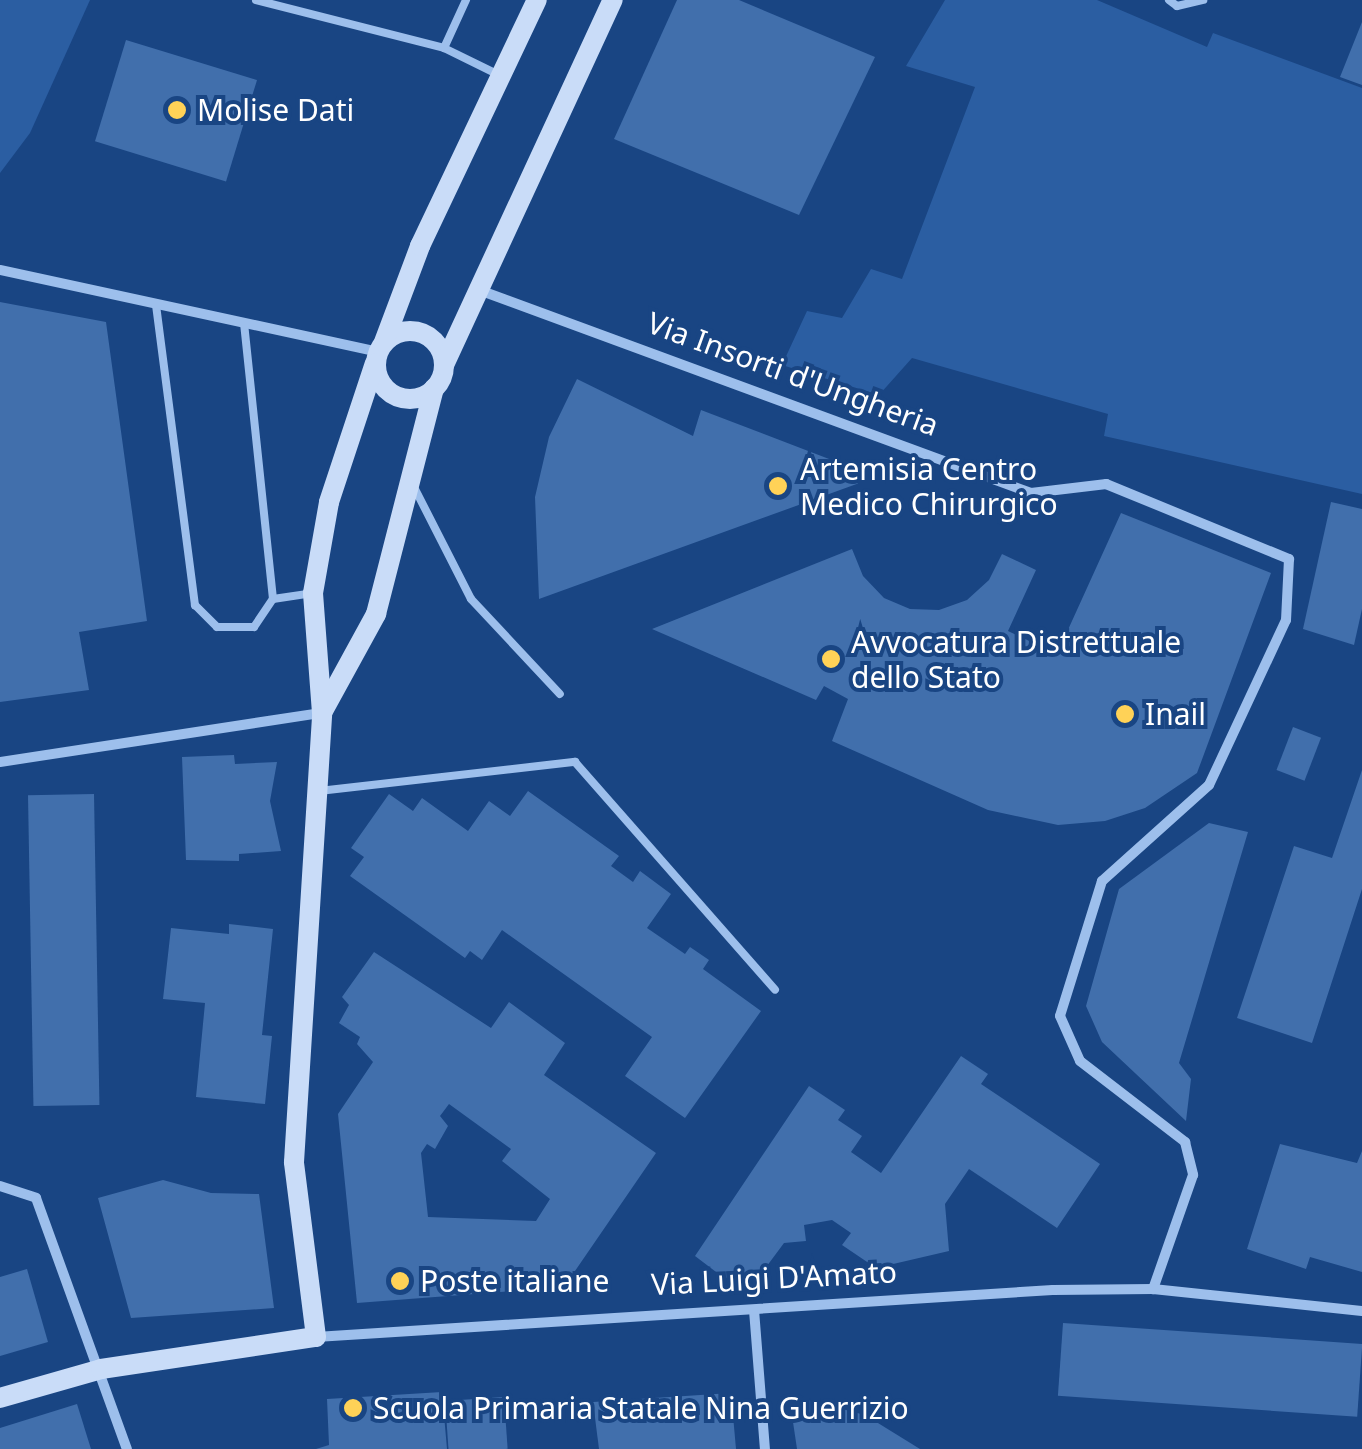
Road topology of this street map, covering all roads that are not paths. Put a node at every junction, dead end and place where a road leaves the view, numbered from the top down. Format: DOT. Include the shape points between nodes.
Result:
graph roads {
  1 [pos="256,0"];
  2 [pos="466,0"];
  3 [pos="537,0"];
  4 [pos="613,0"];
  5 [pos="1169,0"];
  6 [pos="1203,0"];
  7 [pos="444,48"];
  8 [pos="502,77"];
  9 [pos="0,270"];
  10 [pos="478,290"];
  11 [pos="156,305"];
  12 [pos="244,324"];
  13 [pos="379,352"];
  14 [pos="444,365"];
  15 [pos="434,388"];
  16 [pos="408,476"];
  17 [pos="313,593"];
  18 [pos="273,599"];
  19 [pos="560,694"];
  20 [pos="322,713"];
  21 [pos="0,762"];
  22 [pos="319,790"];
  23 [pos="775,990"];
  24 [pos="0,1186"];
  25 [pos="1153,1288"];
  26 [pos="754,1310"];
  27 [pos="1362,1311"];
  28 [pos="316,1338"];
  29 [pos="101,1368"];
  30 [pos="0,1398"];
  31 [pos="127,1449"];
  32 [pos="764,1449"];
  1 -- 7 [label="lane"];
  2 -- 7 [label="lane"];
  3 -- 8 [label="main road"];
  4 -- 10 [label="main road"];
  5 -- 6 [label="lane" via="1178,6"];
  7 -- 8 [label="lane"];
  8 -- 13 [label="main road" via="420,246"];
  9 -- 11 [label="street"];
  10 -- 14 [label="main road"];
  10 -- 25 [label="street, Via Insorti d'Ungheria" via="1031,493 1106,484 1288,560 1286,620 1209,785 1102,880 1060,1016 1080,1061 1186,1142 1193,1175"];
  11 -- 12 [label="street"];
  11 -- 18 [label="lane" via="195,605 217,627 254,627"];
  12 -- 13 [label="street"];
  12 -- 18 [label="lane"];
  13 -- 14 [label="main road" via="416,331 436,343"];
  13 -- 15 [label="main road" via="381,384 398,397 419,398"];
  13 -- 17 [label="main road" via="329,502"];
  14 -- 15 [label="main road"];
  15 -- 16 [label="main road"];
  16 -- 19 [label="lane" via="470,599"];
  16 -- 20 [label="main road" via="376,614"];
  17 -- 18 [label="lane"];
  17 -- 20 [label="main road"];
  20 -- 21 [label="street"];
  20 -- 22 [label="main road"];
  22 -- 23 [label="lane" via="575,762"];
  22 -- 28 [label="main road" via="294,1162"];
  24 -- 29 [label="street" via="36,1198"];
  25 -- 26 [label="street, Via Luigi D'Amato"];
  25 -- 27 [label="street, Via Luigi D'Amato"];
  26 -- 28 [label="street, Via Luigi D'Amato"];
  26 -- 32 [label="street"];
  28 -- 29 [label="main road, Via Luigi D'Amato"];
  29 -- 30 [label="main road, Via Luigi D'Amato"];
  29 -- 31 [label="street"];
}
